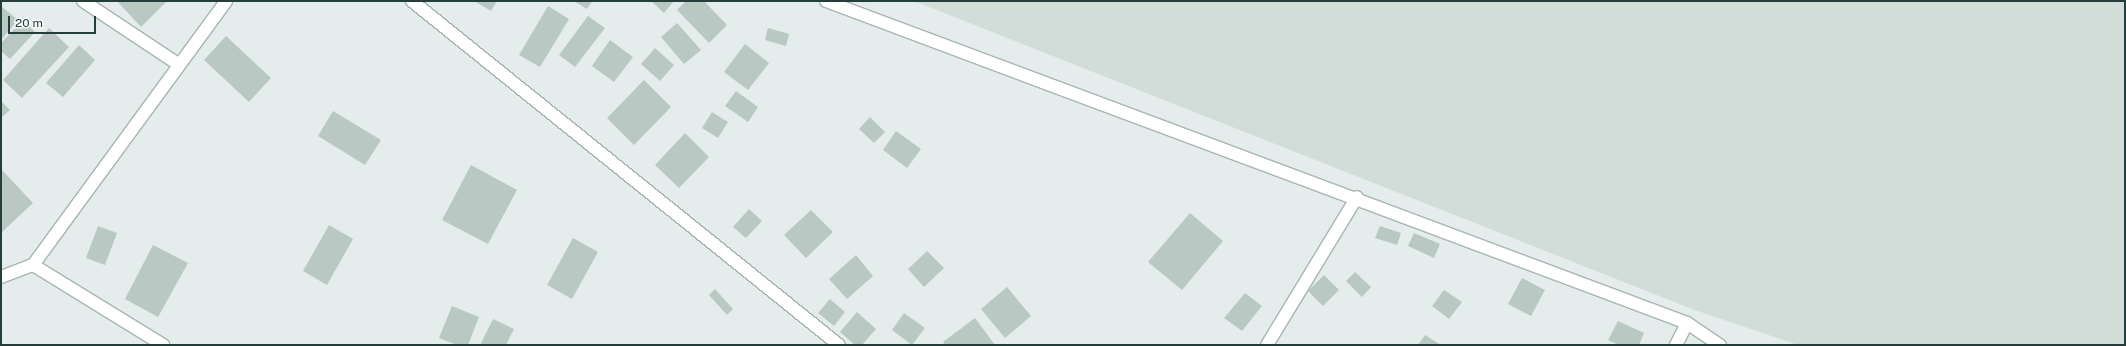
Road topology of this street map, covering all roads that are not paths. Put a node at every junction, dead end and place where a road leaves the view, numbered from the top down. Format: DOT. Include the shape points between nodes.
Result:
graph roads {
  1 [pos="83,1"];
  2 [pos="226,1"];
  3 [pos="412,1"];
  4 [pos="826,1"];
  5 [pos="178,64"];
  6 [pos="1357,197"];
  7 [pos="33,265"];
  8 [pos="1,277"];
  9 [pos="1687,323"];
  10 [pos="164,345"];
  11 [pos="839,345"];
  12 [pos="1267,345"];
  13 [pos="1676,345"];
  14 [pos="1720,345"];
  1 -- 5 [label="street"];
  2 -- 5 [label="street"];
  3 -- 11 [label="street"];
  4 -- 6 [label="street"];
  5 -- 7 [label="street"];
  6 -- 9 [label="street"];
  6 -- 12 [label="street"];
  7 -- 8 [label="street"];
  7 -- 10 [label="street"];
  9 -- 13 [label="street"];
  9 -- 14 [label="street"];
}
